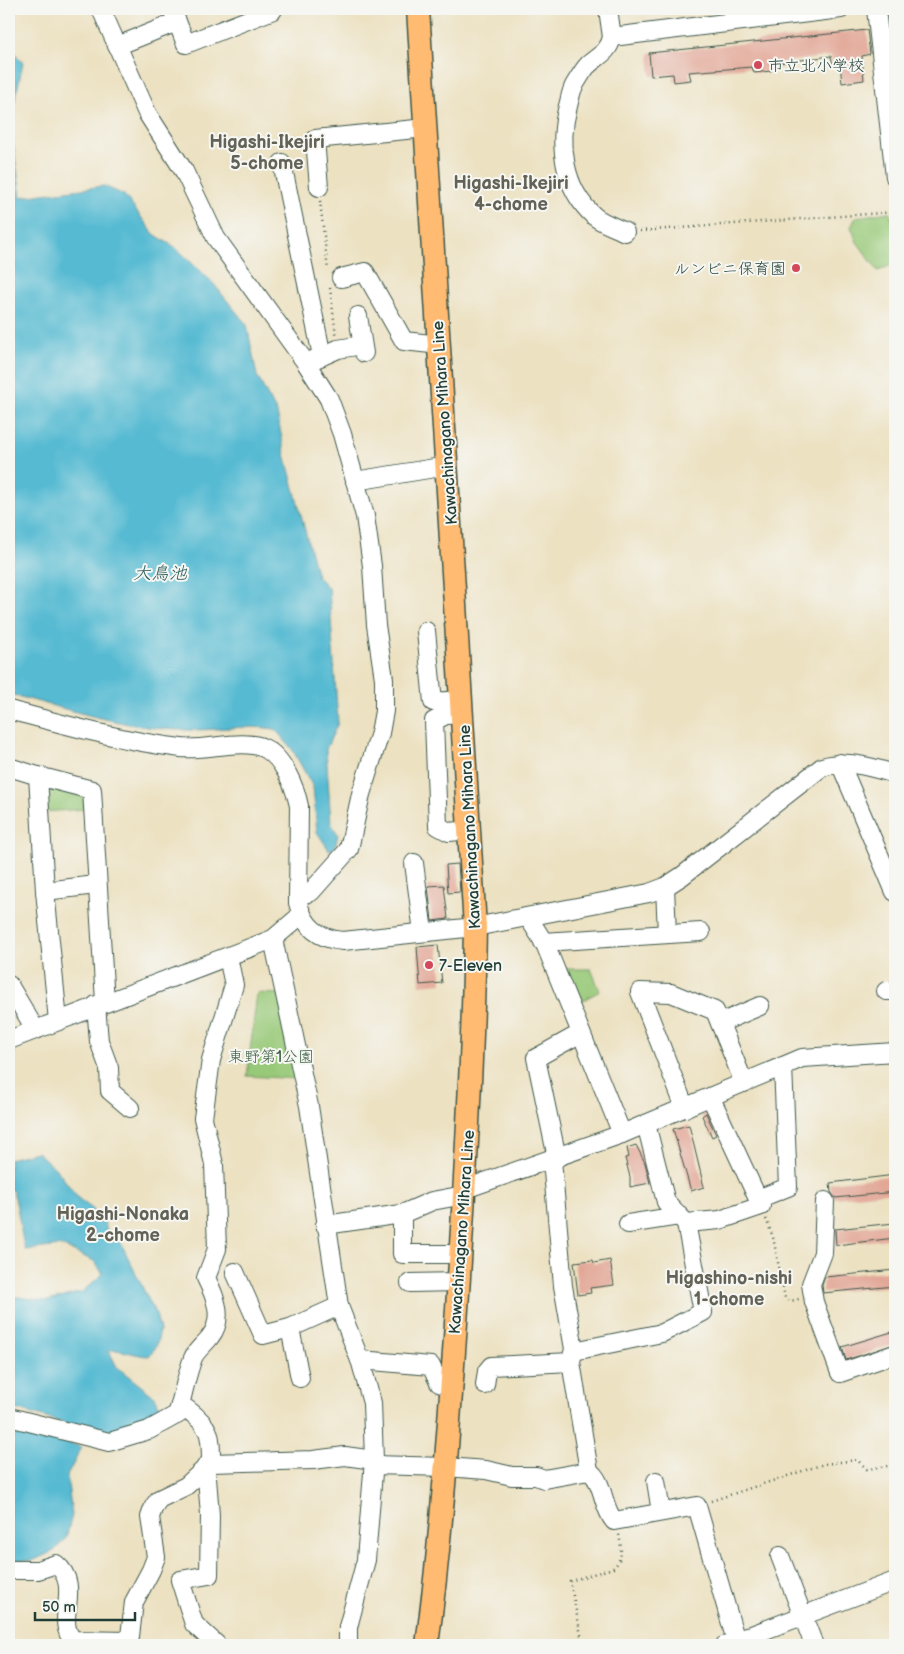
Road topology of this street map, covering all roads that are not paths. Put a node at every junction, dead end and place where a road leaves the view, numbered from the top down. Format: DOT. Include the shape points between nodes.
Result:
graph roads {
  1 [pos="101,9"];
  2 [pos="418,9"];
  3 [pos="608,9"];
  4 [pos="841,9"];
  5 [pos="876,9"];
  6 [pos="273,10"];
  7 [pos="738,15"];
  8 [pos="175,16"];
  9 [pos="612,37"];
  10 [pos="117,46"];
  11 [pos="426,128"];
  12 [pos="282,164"];
  13 [pos="895,177"];
  14 [pos="319,187"];
  15 [pos="625,232"];
  16 [pos="333,278"];
  17 [pos="358,316"];
  18 [pos="440,345"];
  19 [pos="322,356"];
  20 [pos="447,466"];
  21 [pos="355,481"];
  22 [pos="426,632"];
  23 [pos="462,707"];
  24 [pos="9,710"];
  25 [pos="840,763"];
  26 [pos="9,767"];
  27 [pos="895,774"];
  28 [pos="38,776"];
  29 [pos="471,830"];
  30 [pos="414,863"];
  31 [pos="96,885"];
  32 [pos="665,887"];
  33 [pos="45,891"];
  34 [pos="895,892"];
  35 [pos="298,896"];
  36 [pos="301,915"];
  37 [pos="528,917"];
  38 [pos="475,927"];
  39 [pos="423,932"];
  40 [pos="701,932"];
  41 [pos="667,934"];
  42 [pos="273,939"];
  43 [pos="543,942"];
  44 [pos="228,957"];
  45 [pos="9,985"];
  46 [pos="101,1004"];
  47 [pos="760,1006"];
  48 [pos="58,1021"];
  49 [pos="720,1023"];
  50 [pos="35,1029"];
  51 [pos="581,1032"];
  52 [pos="9,1040"];
  53 [pos="895,1052"];
  54 [pos="782,1066"];
  55 [pos="744,1083"];
  56 [pos="711,1098"];
  57 [pos="130,1108"];
  58 [pos="685,1108"];
  59 [pos="646,1124"];
  60 [pos="622,1134"];
  61 [pos="554,1159"];
  62 [pos="464,1192"];
  63 [pos="825,1201"];
  64 [pos="761,1206"];
  65 [pos="402,1214"];
  66 [pos="682,1219"];
  67 [pos="628,1224"];
  68 [pos="326,1225"];
  69 [pos="460,1254"];
  70 [pos="235,1272"];
  71 [pos="458,1282"];
  72 [pos="410,1283"];
  73 [pos="338,1306"];
  74 [pos="290,1328"];
  75 [pos="895,1354"];
  76 [pos="572,1356"];
  77 [pos="360,1360"];
  78 [pos="300,1378"];
  79 [pos="485,1385"];
  80 [pos="452,1387"];
  81 [pos="177,1415"];
  82 [pos="9,1417"];
  83 [pos="374,1462"];
  84 [pos="209,1464"];
  85 [pos="446,1466"];
  86 [pos="589,1471"];
  87 [pos="656,1481"];
  88 [pos="661,1512"];
  89 [pos="780,1556"];
  90 [pos="9,1570"];
  91 [pos="895,1581"];
  92 [pos="802,1616"];
  93 [pos="129,1643"];
  94 [pos="730,1643"];
  95 [pos="217,1645"];
  96 [pos="348,1645"];
  97 [pos="427,1645"];
  98 [pos="814,1645"];
  1 -- 10 [label="street"];
  2 -- 11 [label="main road, Kawachinagano Mihara Line"];
  3 -- 9 [label="street"];
  4 -- 7 [label="street"];
  5 -- 13 [label="street"];
  6 -- 8 [label="street" via="186,44"];
  7 -- 9 [label="street"];
  8 -- 10 [label="street"];
  9 -- 15 [label="street" via="605,53 587,66 573,87 562,140 571,182 585,206 595,217"];
  10 -- 19 [label="street" via="147,113 188,178 216,238"];
  11 -- 14 [label="street" via="315,139"];
  11 -- 18 [label="main road, Kawachinagano Mihara Line"];
  12 -- 19 [label="street"];
  16 -- 18 [label="street" via="365,272 404,341"];
  17 -- 19 [label="street" via="363,349"];
  18 -- 20 [label="main road, Kawachinagano Mihara Line"];
  19 -- 21 [label="street" via="329,399"];
  20 -- 21 [label="street"];
  20 -- 23 [label="main road, Kawachinagano Mihara Line"];
  21 -- 35 [label="street" via="365,516 372,566 384,680 384,711 360,794 349,849 311,892"];
  22 -- 23 [label="street" via="433,702"];
  23 -- 29 [label="main road, Kawachinagano Mihara Line"];
  23 -- 29 [label="street" via="434,721 438,826 448,832"];
  24 -- 35 [label="street" via="122,739 189,749 256,745 270,751 295,790 299,806"];
  25 -- 27 [label="street" via="864,765"];
  25 -- 32 [label="street" via="822,767 811,774"];
  25 -- 34 [label="street"];
  26 -- 28 [label="street"];
  28 -- 31 [label="street" via="92,790"];
  28 -- 33 [label="street"];
  29 -- 38 [label="main road, Kawachinagano Mihara Line"];
  30 -- 39 [label="street"];
  31 -- 33 [label="street"];
  31 -- 46 [label="street"];
  32 -- 37 [label="street"];
  32 -- 41 [label="street"];
  33 -- 48 [label="street"];
  35 -- 36 [label="street"];
  36 -- 39 [label="street" via="304,922 332,940 366,940"];
  36 -- 42 [label="street"];
  37 -- 38 [label="street"];
  37 -- 43 [label="street"];
  38 -- 39 [label="street"];
  38 -- 62 [label="main road, Kawachinagano Mihara Line" via="474,1027"];
  40 -- 41 [label="street"];
  41 -- 43 [label="street"];
  42 -- 44 [label="street"];
  42 -- 68 [label="street" via="309,1106"];
  43 -- 51 [label="street"];
  44 -- 46 [label="street"];
  44 -- 81 [label="street" via="234,985 211,1060 202,1118 214,1164 217,1249 206,1278 218,1301 217,1318 212,1335 195,1354"];
  45 -- 50 [label="street"];
  46 -- 48 [label="street"];
  46 -- 57 [label="street" via="99,1040 116,1073 110,1091"];
  47 -- 49 [label="street"];
  48 -- 50 [label="street"];
  49 -- 55 [label="street"];
  49 -- 58 [label="street" via="715,1010 671,993 640,992"];
  50 -- 52 [label="street"];
  51 -- 60 [label="street"];
  51 -- 61 [label="street" via="536,1058"];
  53 -- 54 [label="street" via="802,1058"];
  54 -- 55 [label="street"];
  54 -- 56 [label="street" via="788,1187 758,1199"];
  55 -- 56 [label="street"];
  56 -- 58 [label="street"];
  58 -- 59 [label="street"];
  59 -- 60 [label="street"];
  59 -- 66 [label="street" via="666,1202"];
  60 -- 61 [label="street"];
  61 -- 62 [label="street"];
  61 -- 76 [label="street" via="563,1286"];
  62 -- 65 [label="street"];
  62 -- 69 [label="main road, Kawachinagano Mihara Line"];
  63 -- 75 [label="street" via="823,1253 811,1284 840,1372"];
  64 -- 66 [label="street" via="720,1220"];
  65 -- 68 [label="street"];
  65 -- 69 [label="street" via="402,1254"];
  66 -- 67 [label="street"];
  66 -- 76 [label="street" via="703,1312 662,1333"];
  68 -- 73 [label="street"];
  69 -- 71 [label="main road, Kawachinagano Mihara Line"];
  70 -- 74 [label="street" via="263,1335"];
  71 -- 72 [label="street"];
  71 -- 80 [label="main road, Kawachinagano Mihara Line"];
  73 -- 74 [label="street"];
  73 -- 77 [label="street"];
  74 -- 78 [label="street"];
  76 -- 79 [label="street" via="491,1366"];
  76 -- 86 [label="street"];
  77 -- 80 [label="street" via="432,1366 439,1383"];
  77 -- 83 [label="street" via="372,1403"];
  80 -- 85 [label="main road, Kawachinagano Mihara Line"];
  81 -- 82 [label="street" via="149,1430 108,1442"];
  81 -- 84 [label="street" via="187,1409 204,1421 211,1436"];
  83 -- 84 [label="street" via="344,1456"];
  83 -- 85 [label="street"];
  83 -- 96 [label="street" via="366,1560 348,1627"];
  84 -- 93 [label="street" via="186,1486 159,1499 154,1506 150,1517 156,1557 134,1602"];
  84 -- 95 [label="street" via="209,1575 180,1580 194,1624"];
  85 -- 86 [label="street" via="544,1479"];
  85 -- 97 [label="main road, Kawachinagano Mihara Line" via="439,1560"];
  86 -- 88 [label="street" via="595,1475 608,1514 614,1521"];
  87 -- 88 [label="street"];
  88 -- 94 [label="street" via="697,1506"];
  89 -- 92 [label="street"];
  90 -- 93 [label="street" via="38,1570 56,1564 62,1569 70,1595 65,1618 72,1640"];
  91 -- 92 [label="street"];
  92 -- 94 [label="street"];
  92 -- 98 [label="street"];
}
